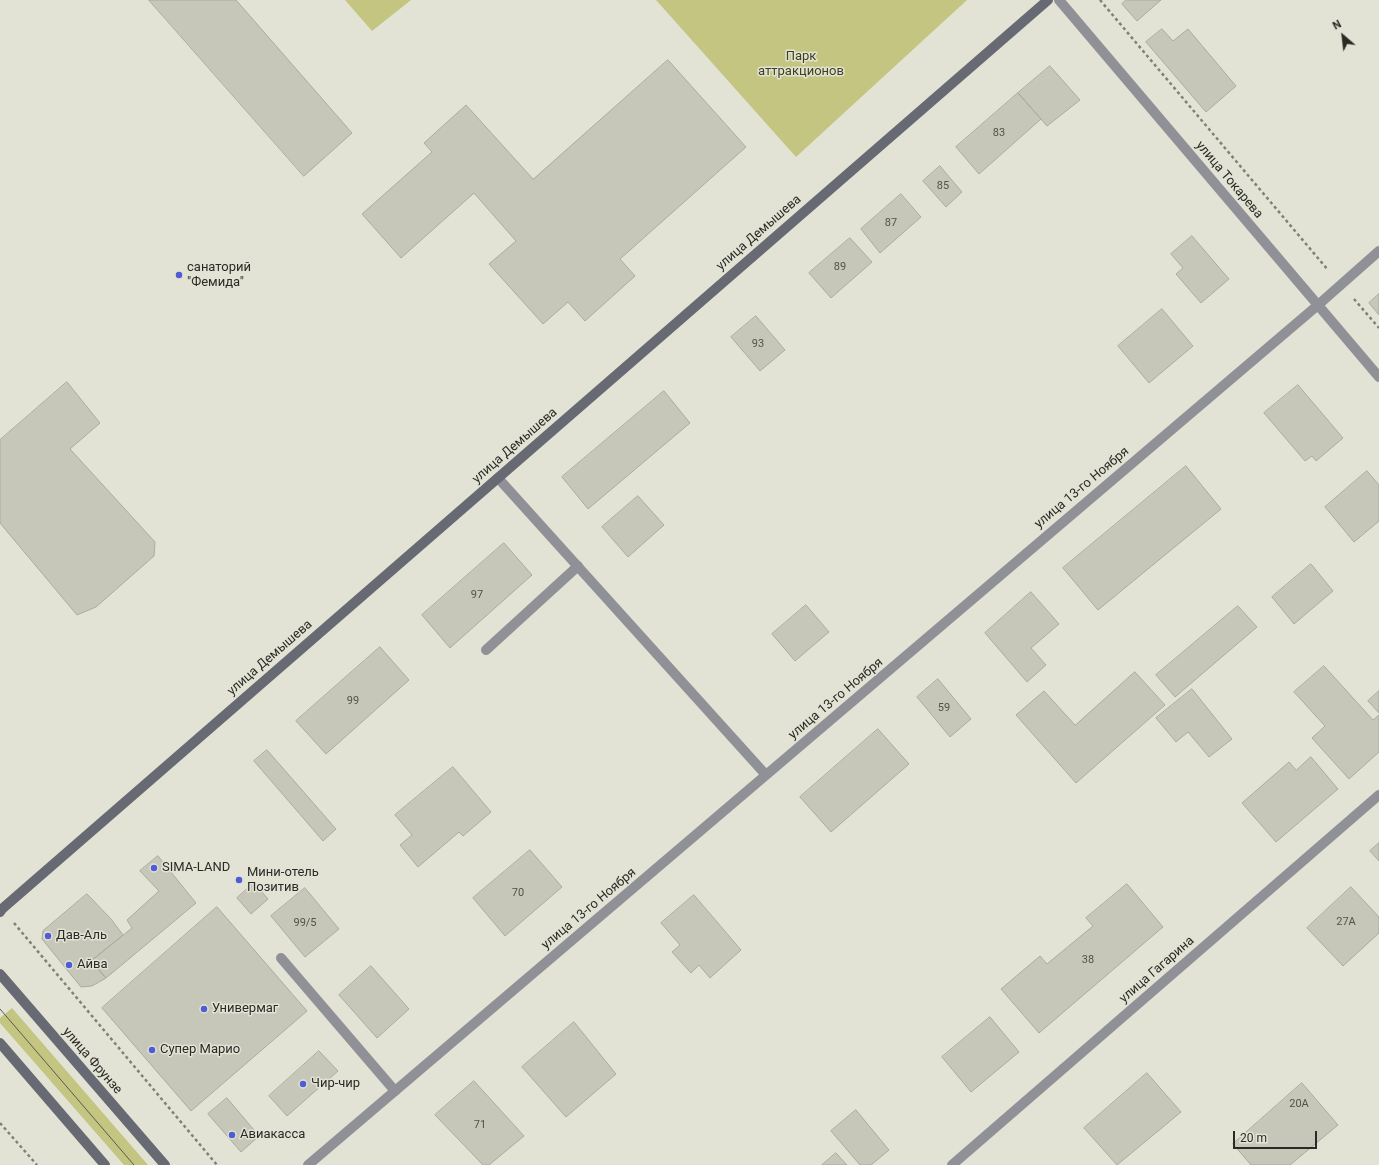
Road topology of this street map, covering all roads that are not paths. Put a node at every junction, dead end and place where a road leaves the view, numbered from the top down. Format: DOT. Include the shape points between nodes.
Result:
graph roads {
  1 [pos="1048,0"];
  2 [pos="1059,0"];
  3 [pos="1379,251"];
  4 [pos="1318,305"];
  5 [pos="1379,377"];
  6 [pos="498,478"];
  7 [pos="578,566"];
  8 [pos="486,650"];
  9 [pos="766,775"];
  10 [pos="1379,795"];
  11 [pos="1,910"];
  12 [pos="281,958"];
  13 [pos="0,974"];
  14 [pos="0,1043"];
  15 [pos="394,1091"];
  16 [pos="105,1165"];
  17 [pos="165,1165"];
  18 [pos="308,1165"];
  19 [pos="952,1165"];
  1 -- 6 [label="street, улица Демышева"];
  2 -- 4 [label="street, улица Токарева"];
  3 -- 4 [label="street, улица 13-го Ноября"];
  4 -- 5 [label="street, улица Токарева"];
  4 -- 9 [label="street, улица 13-го Ноября"];
  6 -- 7 [label="street"];
  6 -- 11 [label="street, улица Демышева"];
  7 -- 8 [label="street"];
  7 -- 9 [label="street"];
  9 -- 15 [label="street, улица 13-го Ноября"];
  10 -- 19 [label="street, улица Гагарина"];
  12 -- 15 [label="street"];
  13 -- 17 [label="street, улица Фрунзе"];
  14 -- 16 [label="street"];
  15 -- 18 [label="street, улица 13-го Ноября"];
}
